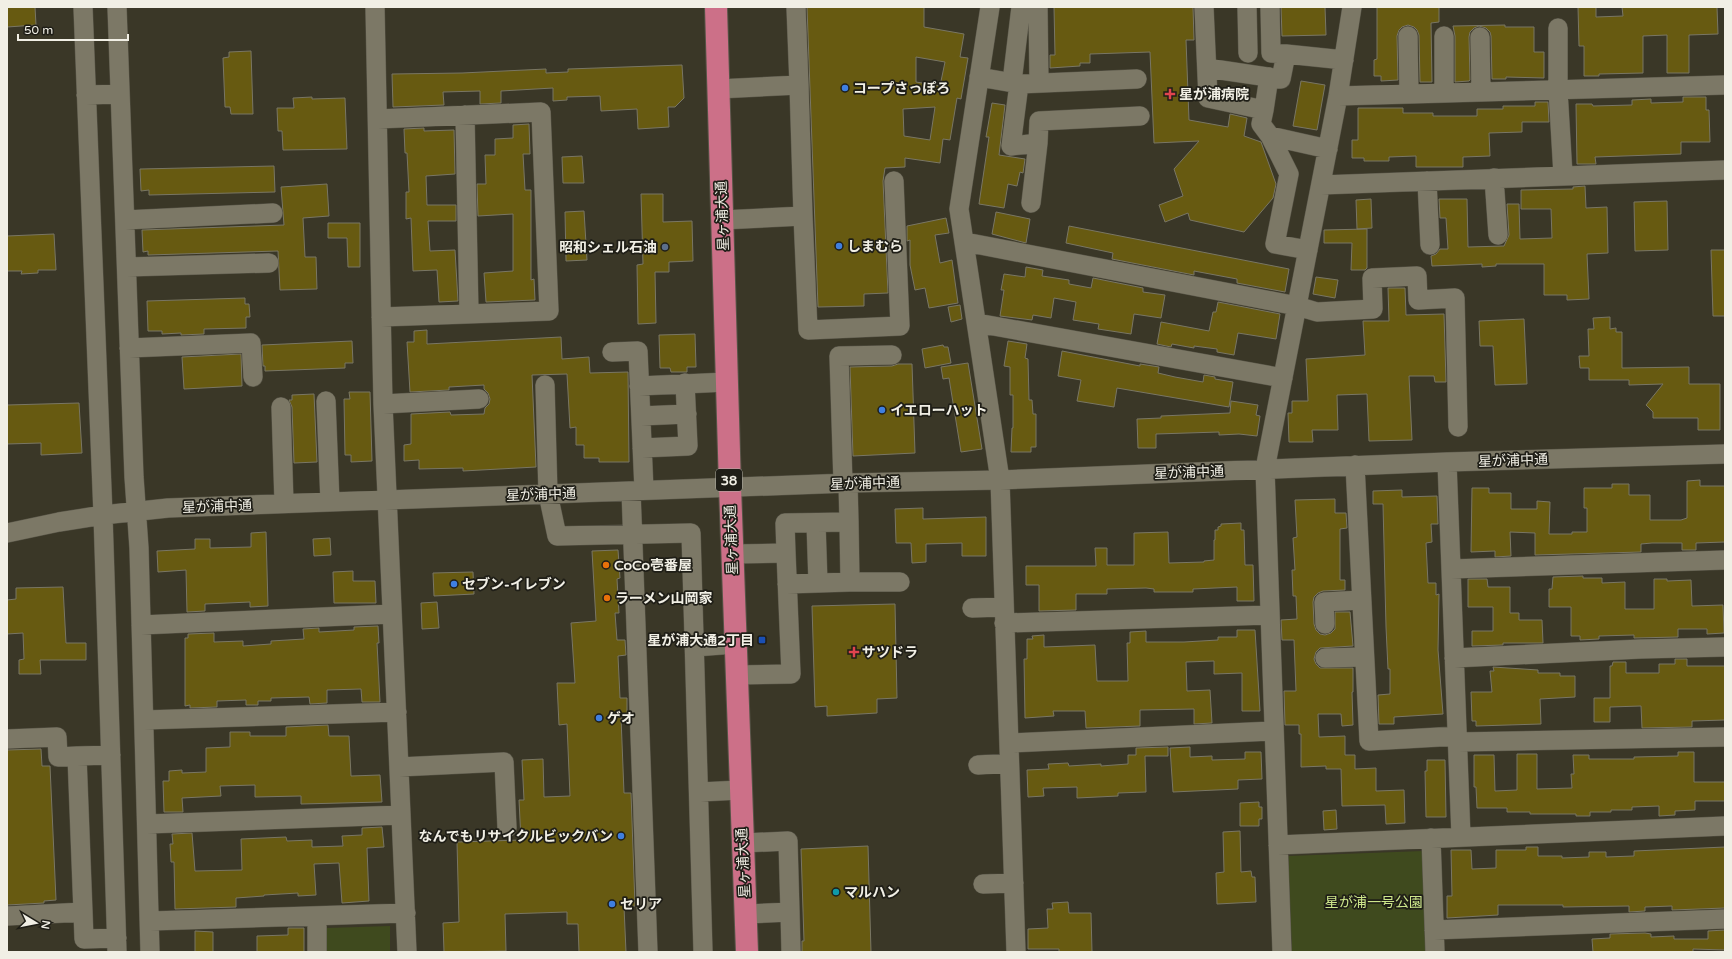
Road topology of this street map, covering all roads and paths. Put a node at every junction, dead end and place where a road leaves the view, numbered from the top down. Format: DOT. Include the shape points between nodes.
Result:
graph roads {
  1 [pos="83,7"];
  2 [pos="117,7"];
  3 [pos="375,7"];
  4 [pos="716,7"];
  5 [pos="796,7"];
  6 [pos="990,7"];
  7 [pos="1020,7"];
  8 [pos="1038,7"];
  9 [pos="1204,7"];
  10 [pos="1248,7"];
  11 [pos="1270,7"];
  12 [pos="1352,7"];
  13 [pos="1558,28"];
  14 [pos="1408,36"];
  15 [pos="1444,36"];
  16 [pos="1480,37"];
  17 [pos="1248,53"];
  18 [pos="1286,54"];
  19 [pos="1344,60"];
  20 [pos="1207,68"];
  21 [pos="979,77"];
  22 [pos="1269,77"];
  23 [pos="1137,79"];
  24 [pos="1016,83"];
  25 [pos="1039,83"];
  26 [pos="800,85"];
  27 [pos="1725,85"];
  28 [pos="718,88"];
  29 [pos="1558,90"];
  30 [pos="1481,92"];
  31 [pos="1444,93"];
  32 [pos="120,94"];
  33 [pos="1409,94"];
  34 [pos="86,96"];
  35 [pos="1338,96"];
  36 [pos="1264,110"];
  37 [pos="465,115"];
  38 [pos="1140,116"];
  39 [pos="378,118"];
  40 [pos="1270,136"];
  41 [pos="1038,143"];
  42 [pos="1328,149"];
  43 [pos="1725,170"];
  44 [pos="1563,175"];
  45 [pos="1494,178"];
  46 [pos="894,181"];
  47 [pos="1427,181"];
  48 [pos="1321,185"];
  49 [pos="1031,202"];
  50 [pos="273,213"];
  51 [pos="804,216"];
  52 [pos="125,220"];
  53 [pos="722,220"];
  54 [pos="1498,235"];
  55 [pos="965,242"];
  56 [pos="1430,244"];
  57 [pos="1308,250"];
  58 [pos="269,263"];
  59 [pos="127,267"];
  60 [pos="1297,306"];
  61 [pos="469,313"];
  62 [pos="381,317"];
  63 [pos="977,323"];
  64 [pos="130,348"];
  65 [pos="612,352"];
  66 [pos="892,355"];
  67 [pos="253,376"];
  68 [pos="1283,378"];
  69 [pos="726,382"];
  70 [pos="686,384"];
  71 [pos="545,385"];
  72 [pos="639,386"];
  73 [pos="479,399"];
  74 [pos="326,401"];
  75 [pos="383,404"];
  76 [pos="281,407"];
  77 [pos="687,414"];
  78 [pos="641,416"];
  79 [pos="1458,427"];
  80 [pos="642,448"];
  81 [pos="1725,454"];
  82 [pos="1447,462"];
  83 [pos="1355,465"];
  84 [pos="1265,469"];
  85 [pos="1000,480"];
  86 [pos="845,483"];
  87 [pos="730,487"];
  88 [pos="637,491"];
  89 [pos="548,494"];
  90 [pos="387,500"];
  91 [pos="330,502"];
  92 [pos="284,503"];
  93 [pos="137,511"];
  94 [pos="103,515"];
  95 [pos="848,522"];
  96 [pos="816,523"];
  97 [pos="7,533"];
  98 [pos="633,534"];
  99 [pos="786,553"];
  100 [pos="732,554"];
  101 [pos="1725,560"];
  102 [pos="1451,569"];
  103 [pos="850,582"];
  104 [pos="900,582"];
  105 [pos="818,583"];
  106 [pos="787,584"];
  107 [pos="1362,600"];
  108 [pos="972,608"];
  109 [pos="392,614"];
  110 [pos="1004,615"];
  111 [pos="1270,615"];
  112 [pos="1325,624"];
  113 [pos="141,625"];
  114 [pos="735,644"];
  115 [pos="695,647"];
  116 [pos="1725,647"];
  117 [pos="1364,657"];
  118 [pos="1325,658"];
  119 [pos="1454,658"];
  120 [pos="736,675"];
  121 [pos="397,712"];
  122 [pos="144,720"];
  123 [pos="1274,731"];
  124 [pos="1725,737"];
  125 [pos="7,739"];
  126 [pos="1458,739"];
  127 [pos="1009,743"];
  128 [pos="111,755"];
  129 [pos="77,756"];
  130 [pos="1009,763"];
  131 [pos="978,765"];
  132 [pos="399,766"];
  133 [pos="740,790"];
  134 [pos="700,792"];
  135 [pos="401,816"];
  136 [pos="147,824"];
  137 [pos="1725,826"];
  138 [pos="507,828"];
  139 [pos="1461,837"];
  140 [pos="1431,838"];
  141 [pos="742,843"];
  142 [pos="1278,845"];
  143 [pos="1014,883"];
  144 [pos="983,884"];
  145 [pos="83,912"];
  146 [pos="790,912"];
  147 [pos="406,913"];
  148 [pos="746,914"];
  149 [pos="7,916"];
  150 [pos="317,916"];
  151 [pos="1725,919"];
  152 [pos="150,921"];
  153 [pos="1434,930"];
  154 [pos="117,945"];
  155 [pos="150,952"];
  156 [pos="317,952"];
  157 [pos="407,952"];
  158 [pos="648,952"];
  159 [pos="703,952"];
  160 [pos="747,952"];
  161 [pos="791,952"];
  162 [pos="1016,952"];
  163 [pos="1282,952"];
  164 [pos="1435,952"];
  1 -- 34 [label="street"];
  2 -- 32 [label="street"];
  3 -- 39 [label="street"];
  4 -- 28 [label="highway, 星ヶ浦大通 / 38"];
  5 -- 26 [label="street"];
  6 -- 21 [label="street"];
  7 -- 24 [label="street"];
  8 -- 25 [label="street"];
  9 -- 20 [label="street"];
  10 -- 17 [label="street"];
  11 -- 18 [label="street" via="1271,53"];
  12 -- 19 [label="street"];
  13 -- 29 [label="street"];
  14 -- 33 [label="street"];
  15 -- 31 [label="street"];
  16 -- 30 [label="street"];
  18 -- 19 [label="street"];
  18 -- 22 [label="street" via="1281,79"];
  19 -- 35 [label="street"];
  20 -- 22 [label="street"];
  20 -- 36 [label="street" via="1208,98"];
  21 -- 24 [label="street"];
  21 -- 55 [label="street" via="959,209"];
  22 -- 36 [label="street"];
  23 -- 25 [label="street"];
  24 -- 25 [label="street"];
  24 -- 41 [label="street" via="1011,146"];
  26 -- 28 [label="street"];
  26 -- 51 [label="street"];
  27 -- 29 [label="street"];
  28 -- 53 [label="highway, 星ヶ浦大通 / 38"];
  29 -- 30 [label="street"];
  29 -- 44 [label="street"];
  30 -- 31 [label="street"];
  31 -- 33 [label="street"];
  32 -- 34 [label="street"];
  32 -- 52 [label="street"];
  33 -- 35 [label="street"];
  34 -- 94 [label="street"];
  35 -- 42 [label="street"];
  36 -- 40 [label="street" via="1261,124"];
  37 -- 39 [label="street"];
  37 -- 61 [label="street"];
  37 -- 61 [label="street" via="541,112 549,311"];
  38 -- 41 [label="street" via="1039,121"];
  39 -- 62 [label="street"];
  40 -- 42 [label="street"];
  40 -- 57 [label="street" via="1289,174 1275,244"];
  41 -- 49 [label="street"];
  42 -- 48 [label="street"];
  43 -- 44 [label="street"];
  44 -- 45 [label="street"];
  45 -- 47 [label="street"];
  45 -- 54 [label="street"];
  46 -- 51 [label="street" via="900,326 808,330"];
  47 -- 48 [label="street"];
  47 -- 56 [label="street"];
  48 -- 57 [label="street"];
  50 -- 52 [label="street"];
  51 -- 53 [label="street"];
  52 -- 59 [label="street"];
  53 -- 69 [label="highway, 星ヶ浦大通 / 38"];
  55 -- 60 [label="street"];
  55 -- 63 [label="street"];
  57 -- 60 [label="street"];
  58 -- 59 [label="street"];
  59 -- 64 [label="street"];
  60 -- 68 [label="street"];
  60 -- 79 [label="street" via="1317,312 1373,309 1372,278 1417,276 1418,300 1455,298"];
  61 -- 62 [label="street"];
  62 -- 75 [label="street"];
  63 -- 68 [label="street"];
  63 -- 85 [label="street"];
  64 -- 67 [label="street" via="251,343"];
  64 -- 93 [label="street"];
  65 -- 72 [label="street" via="638,351"];
  66 -- 86 [label="street" via="839,356"];
  68 -- 84 [label="street"];
  69 -- 70 [label="street"];
  69 -- 87 [label="highway, 星ヶ浦大通 / 38"];
  70 -- 72 [label="street"];
  70 -- 77 [label="street"];
  71 -- 89 [label="street"];
  72 -- 78 [label="street"];
  73 -- 75 [label="street"];
  74 -- 91 [label="street"];
  75 -- 90 [label="street"];
  76 -- 92 [label="street"];
  77 -- 78 [label="street"];
  77 -- 80 [label="street" via="688,446"];
  78 -- 80 [label="street"];
  80 -- 88 [label="street"];
  81 -- 82 [label="street, 星が浦中通"];
  82 -- 83 [label="street, 星が浦中通"];
  82 -- 102 [label="street"];
  83 -- 84 [label="street, 星が浦中通"];
  83 -- 107 [label="street"];
  84 -- 85 [label="street, 星が浦中通"];
  84 -- 111 [label="street"];
  85 -- 86 [label="street, 星が浦中通"];
  85 -- 110 [label="street"];
  86 -- 87 [label="street, 星が浦中通"];
  86 -- 95 [label="street"];
  87 -- 88 [label="street, 星が浦中通"];
  87 -- 100 [label="highway, 星ヶ浦大通 / 38"];
  88 -- 89 [label="street, 星が浦中通"];
  88 -- 98 [label="street"];
  89 -- 90 [label="street, 星が浦中通"];
  89 -- 98 [label="street" via="557,536"];
  90 -- 91 [label="street, 星が浦中通"];
  90 -- 109 [label="street"];
  91 -- 92 [label="street, 星が浦中通"];
  92 -- 93 [label="street, 星が浦中通"];
  93 -- 94 [label="street, 星が浦中通"];
  93 -- 113 [label="street"];
  94 -- 97 [label="street, 星が浦中通"];
  94 -- 128 [label="street"];
  95 -- 96 [label="street"];
  95 -- 103 [label="street"];
  96 -- 99 [label="street" via="785,523"];
  96 -- 105 [label="street"];
  98 -- 115 [label="street" via="691,533"];
  98 -- 158 [label="street"];
  99 -- 100 [label="street"];
  99 -- 106 [label="street"];
  100 -- 114 [label="highway, 星ヶ浦大通 / 38"];
  101 -- 102 [label="street"];
  102 -- 119 [label="street"];
  103 -- 104 [label="street"];
  103 -- 105 [label="street"];
  105 -- 106 [label="street"];
  106 -- 120 [label="street" via="791,674"];
  107 -- 112 [label="street" via="1324,602"];
  107 -- 117 [label="street"];
  108 -- 110 [label="street"];
  109 -- 113 [label="street"];
  109 -- 121 [label="street"];
  110 -- 111 [label="street"];
  110 -- 127 [label="street"];
  111 -- 123 [label="street"];
  113 -- 122 [label="street"];
  114 -- 115 [label="street"];
  114 -- 120 [label="highway, 星ヶ浦大通 / 38"];
  115 -- 134 [label="street"];
  116 -- 119 [label="street"];
  117 -- 118 [label="street"];
  117 -- 126 [label="street" via="1369,742"];
  119 -- 126 [label="street"];
  120 -- 133 [label="highway, 星ヶ浦大通 / 38"];
  121 -- 122 [label="street"];
  121 -- 132 [label="street"];
  122 -- 136 [label="street"];
  123 -- 127 [label="street"];
  123 -- 142 [label="street"];
  124 -- 126 [label="street"];
  125 -- 129 [label="street" via="56,737 58,757"];
  126 -- 139 [label="street"];
  127 -- 130 [label="street"];
  128 -- 129 [label="street"];
  128 -- 154 [label="street"];
  129 -- 145 [label="street"];
  130 -- 131 [label="street"];
  130 -- 143 [label="street"];
  132 -- 135 [label="street"];
  132 -- 138 [label="street" via="504,762"];
  133 -- 134 [label="street"];
  133 -- 141 [label="highway, 星ヶ浦大通 / 38"];
  134 -- 159 [label="street"];
  135 -- 136 [label="street"];
  135 -- 147 [label="street"];
  136 -- 152 [label="street"];
  137 -- 139 [label="street"];
  139 -- 140 [label="street"];
  140 -- 142 [label="street"];
  140 -- 153 [label="street"];
  141 -- 146 [label="street" via="788,841"];
  141 -- 148 [label="highway, 星ヶ浦大通 / 38"];
  142 -- 163 [label="street"];
  143 -- 144 [label="street"];
  143 -- 162 [label="street"];
  145 -- 149 [label="street"];
  145 -- 154 [label="street" via="84,939"];
  146 -- 148 [label="street"];
  146 -- 161 [label="street"];
  147 -- 150 [label="street"];
  147 -- 157 [label="street"];
  148 -- 160 [label="highway, 星ヶ浦大通 / 38"];
  150 -- 152 [label="street"];
  150 -- 156 [label="street"];
  151 -- 153 [label="street"];
  152 -- 155 [label="street"];
  153 -- 164 [label="street"];
}
